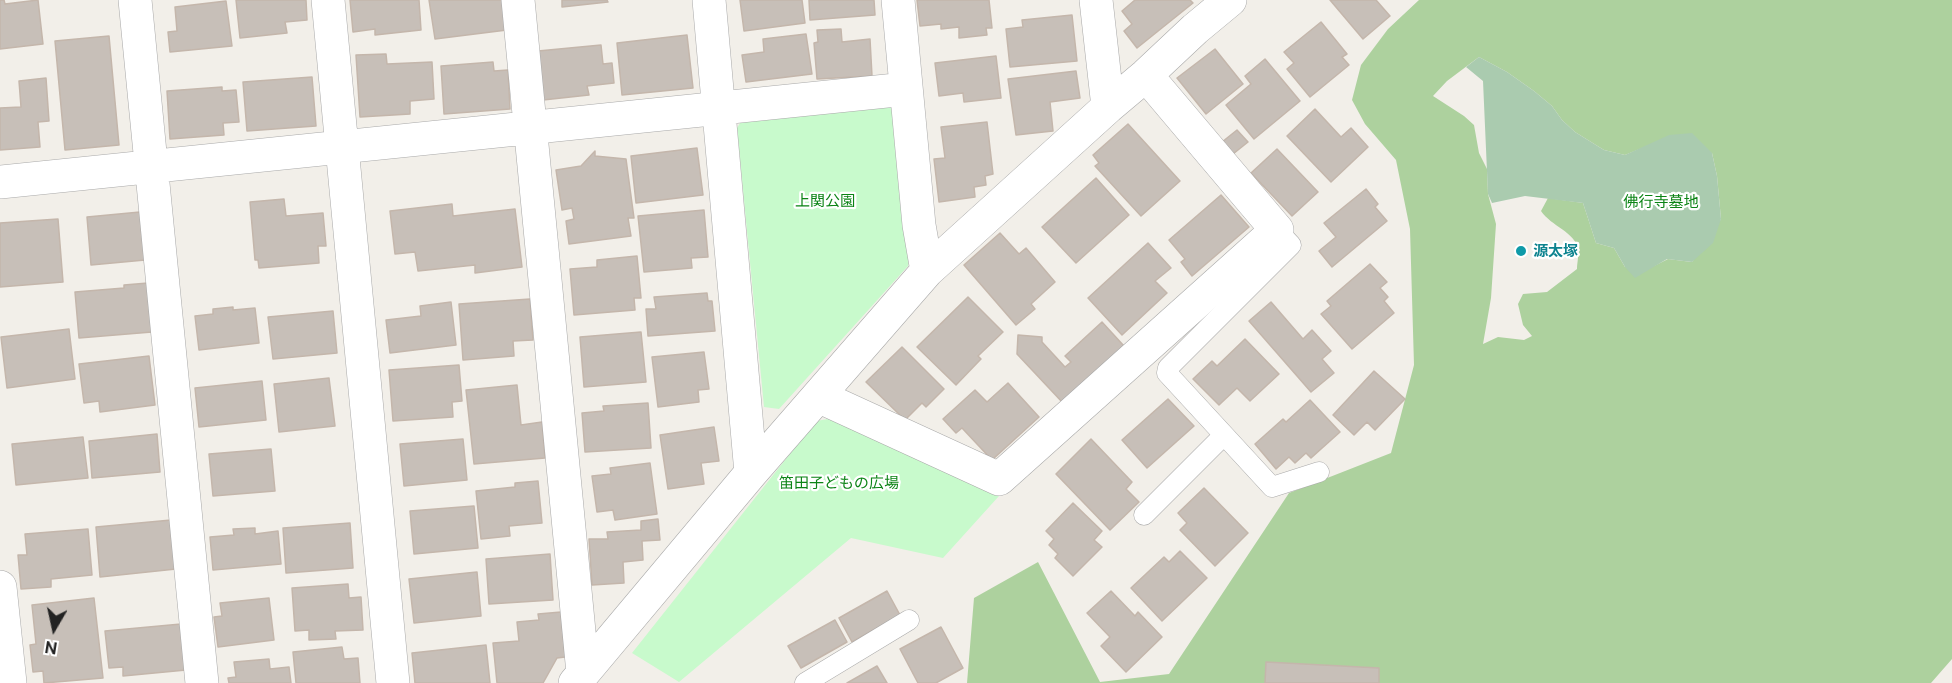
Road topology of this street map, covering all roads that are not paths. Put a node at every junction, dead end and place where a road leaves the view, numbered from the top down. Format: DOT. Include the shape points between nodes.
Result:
graph roads {
  1 [pos="135,0"];
  2 [pos="328,0"];
  3 [pos="518,0"];
  4 [pos="709,0"];
  5 [pos="898,0"];
  6 [pos="1096,0"];
  7 [pos="1230,0"];
  8 [pos="1146,75"];
  9 [pos="906,89"];
  10 [pos="1108,107"];
  11 [pos="719,108"];
  12 [pos="530,128"];
  13 [pos="343,148"];
  14 [pos="151,166"];
  15 [pos="0,182"];
  16 [pos="1277,230"];
  17 [pos="927,271"];
  18 [pos="818,396"];
  19 [pos="1224,435"];
  20 [pos="1319,472"];
  21 [pos="751,473"];
  22 [pos="1144,515"];
  23 [pos="0,587"];
  24 [pos="909,620"];
  25 [pos="579,678"];
  26 [pos="10,683"];
  27 [pos="202,683"];
  28 [pos="393,683"];
  29 [pos="805,683"];
  1 -- 14 [label="street"];
  2 -- 13 [label="street"];
  3 -- 12 [label="street"];
  4 -- 11 [label="street"];
  5 -- 9 [label="street"];
  6 -- 10 [label="street"];
  7 -- 8 [label="street"];
  8 -- 10 [label="street"];
  8 -- 16 [label="street"];
  9 -- 11 [label="street"];
  9 -- 17 [label="street"];
  10 -- 17 [label="street"];
  11 -- 12 [label="street"];
  11 -- 21 [label="street"];
  12 -- 13 [label="street"];
  12 -- 25 [label="street"];
  13 -- 14 [label="street"];
  13 -- 28 [label="street"];
  14 -- 15 [label="street"];
  14 -- 27 [label="street"];
  16 -- 18 [label="street" via="999,479"];
  16 -- 19 [label="lane" via="1291,245 1168,368 1167,373"];
  17 -- 18 [label="street"];
  18 -- 21 [label="street"];
  19 -- 20 [label="lane" via="1272,487"];
  19 -- 22 [label="lane"];
  21 -- 25 [label="street"];
  23 -- 26 [label="street"];
  24 -- 29 [label="lane"];
}
